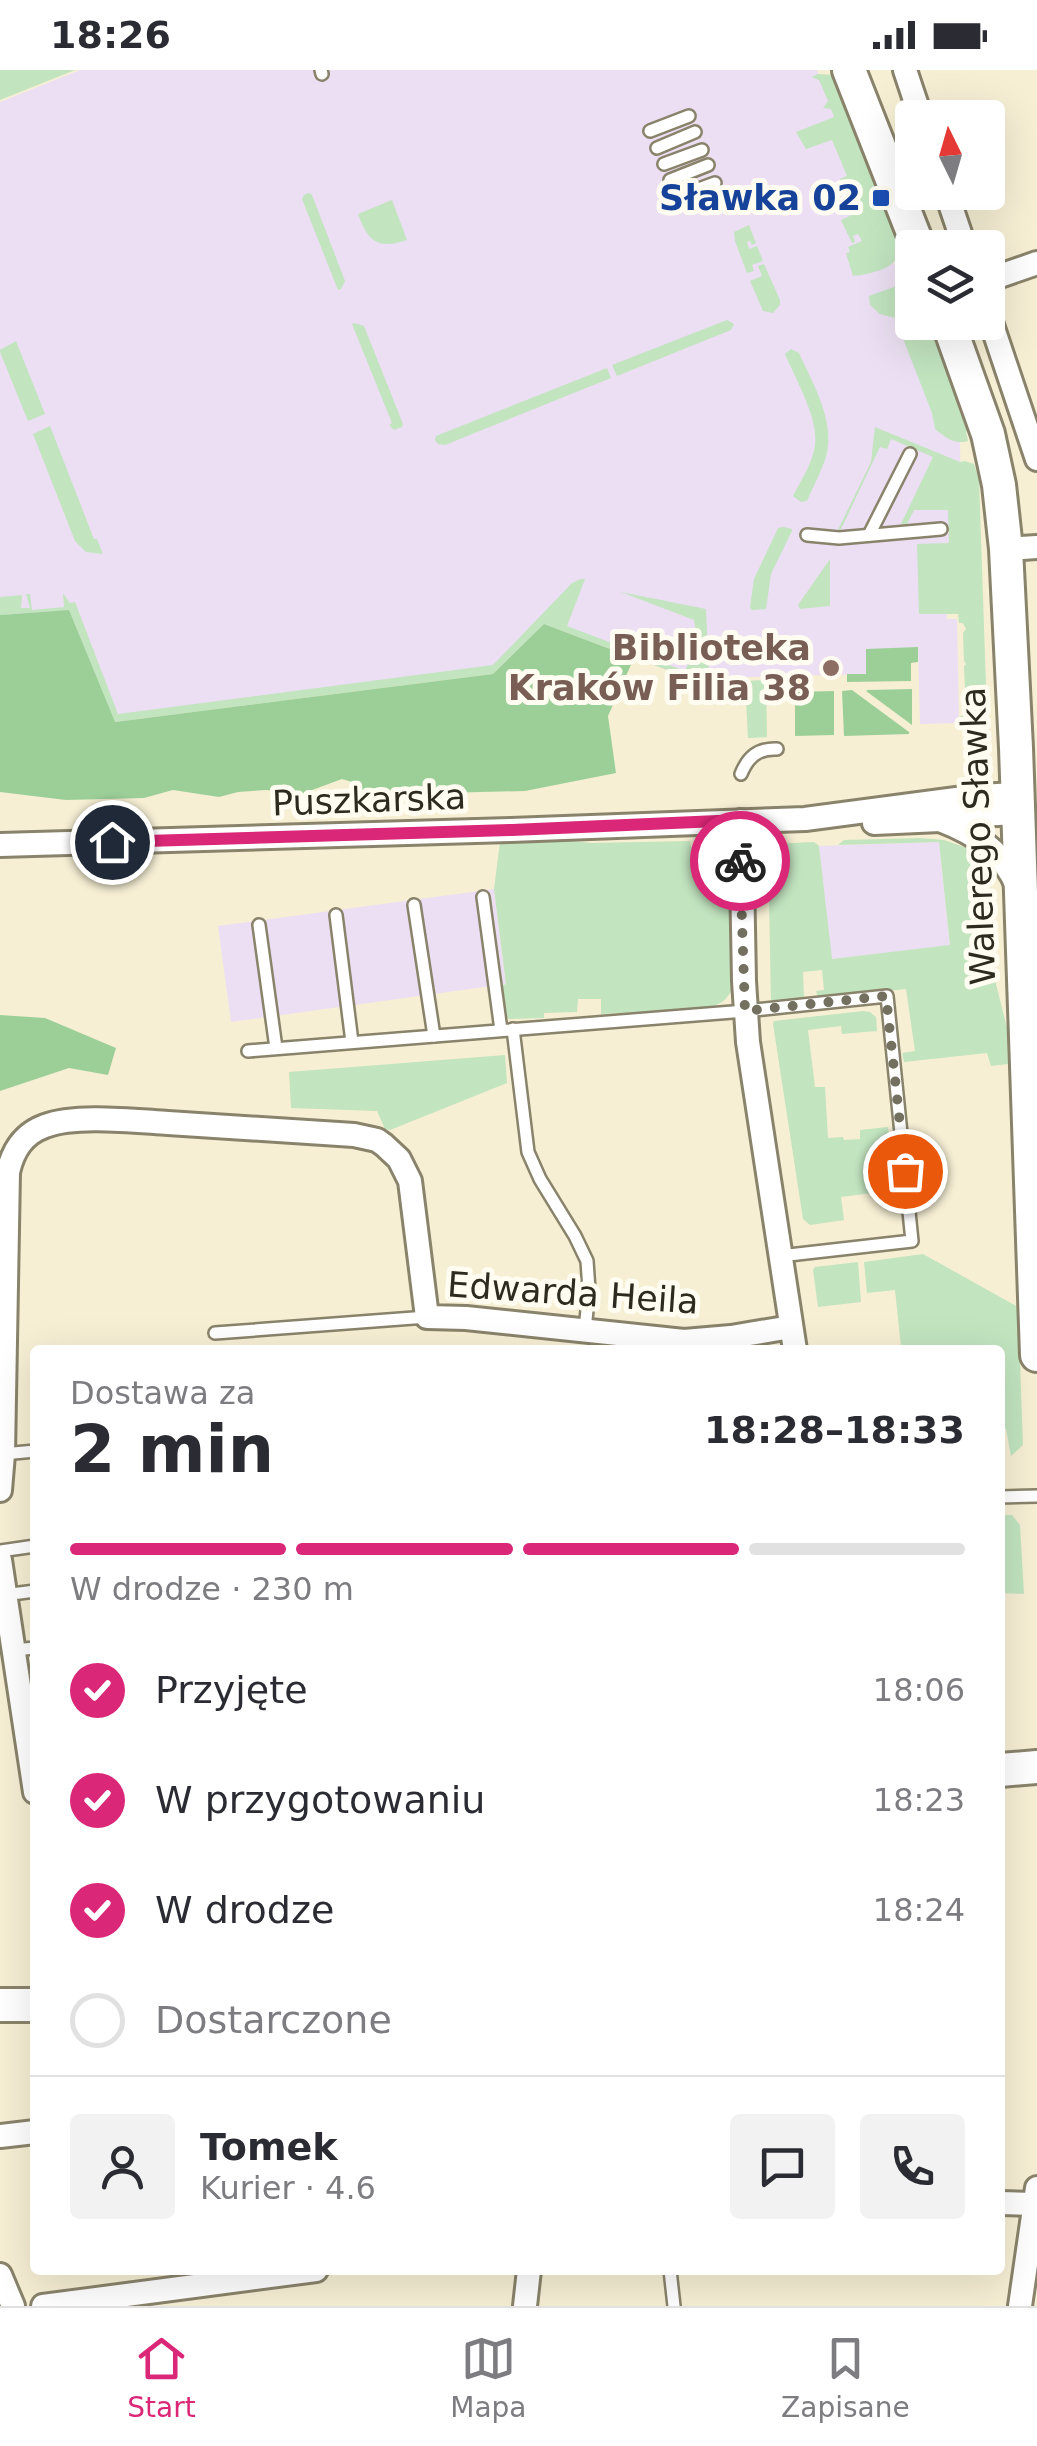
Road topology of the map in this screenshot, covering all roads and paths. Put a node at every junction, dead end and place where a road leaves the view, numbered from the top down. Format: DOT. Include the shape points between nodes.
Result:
graph roads {
  1 [pos="850,70"];
  2 [pos="905,70"];
  3 [pos="915,100"];
  4 [pos="689,116"];
  5 [pos="650,131"];
  6 [pos="695,132"];
  7 [pos="657,148"];
  8 [pos="702,150"];
  9 [pos="664,164"];
  10 [pos="708,165"];
  11 [pos="670,180"];
  12 [pos="715,183"];
  13 [pos="677,198"];
  14 [pos="911,230"];
  15 [pos="1037,263"];
  16 [pos="1005,274"];
  17 [pos="954,340"];
  18 [pos="997,340"];
  19 [pos="910,454"];
  20 [pos="1037,459"];
  21 [pos="941,529"];
  22 [pos="807,535"];
  23 [pos="869,536"];
  24 [pos="1021,548"];
  25 [pos="777,749"];
  26 [pos="741,774"];
  27 [pos="1016,804"];
  28 [pos="805,819"];
  29 [pos="741,820"];
  30 [pos="940,820"];
  31 [pos="0,845"];
  32 [pos="1020,894"];
  33 [pos="483,897"];
  34 [pos="414,906"];
  35 [pos="336,915"];
  36 [pos="258,925"];
  37 [pos="745,1011"];
  38 [pos="1031,1028"];
  39 [pos="507,1030"];
  40 [pos="434,1036"];
  41 [pos="352,1042"];
  42 [pos="276,1048"];
  43 [pos="248,1051"];
  44 [pos="780,1256"];
  45 [pos="427,1317"];
  46 [pos="585,1330"];
  47 [pos="214,1333"];
  48 [pos="793,1338"];
  49 [pos="1037,1355"];
  50 [pos="2,1380"];
  51 [pos="30,1451"];
  52 [pos="3,1454"];
  53 [pos="0,1490"];
  54 [pos="1037,1496"];
  55 [pos="1005,1497"];
  56 [pos="30,1547"];
  57 [pos="0,1551"];
  58 [pos="0,1560"];
  59 [pos="30,1592"];
  60 [pos="4,1595"];
  61 [pos="24,1649"];
  62 [pos="30,1727"];
  63 [pos="1037,1767"];
  64 [pos="1005,1770"];
  65 [pos="0,2005"];
  66 [pos="30,2005"];
  67 [pos="30,2133"];
  68 [pos="0,2136"];
  69 [pos="1036,2196"];
  70 [pos="1005,2203"];
  71 [pos="0,2275"];
  72 [pos="278,2275"];
  73 [pos="528,2275"];
  74 [pos="671,2275"];
  75 [pos="13,2306"];
  76 [pos="42,2306"];
  77 [pos="525,2306"];
  78 [pos="674,2306"];
  79 [pos="1020,2306"];
  1 -- 14 [label="street"];
  2 -- 3 [label="street"];
  4 -- 5 [label="lane"];
  6 -- 7 [label="lane"];
  8 -- 9 [label="lane"];
  10 -- 11 [label="lane"];
  12 -- 13 [label="lane"];
  15 -- 16 [label="street"];
  17 -- 24 [label="street, Walerego Sławka"];
  18 -- 20 [label="street"];
  19 -- 23 [label="lane"];
  21 -- 23 [label="lane"];
  22 -- 23 [label="lane"];
  24 -- 27 [label="street, Walerego Sławka"];
  25 -- 26 [label="lane" via="756,753"];
  27 -- 28 [label="street" via="979,796"];
  27 -- 30 [label="street"];
  27 -- 32 [label="street, Walerego Sławka"];
  28 -- 29 [label="street, Puszkarska"];
  28 -- 30 [label="street"];
  29 -- 31 [label="street, Puszkarska"];
  29 -- 37 [label="street, Edwarda Heila"];
  30 -- 32 [label="street" via="1001,858"];
  32 -- 38 [label="street, Walerego Sławka"];
  33 -- 39 [label="lane"];
  34 -- 40 [label="lane"];
  35 -- 41 [label="lane"];
  36 -- 42 [label="lane"];
  37 -- 39 [label="lane"];
  37 -- 44 [label="street, Edwarda Heila"];
  37 -- 44 [label="lane" via="886,996 912,1241"];
  38 -- 49 [label="street, Walerego Sławka"];
  39 -- 40 [label="lane"];
  39 -- 46 [label="lane" via="528,1152 587,1262"];
  40 -- 41 [label="lane"];
  41 -- 42 [label="lane"];
  42 -- 43 [label="lane"];
  44 -- 48 [label="street, Edwarda Heila"];
  45 -- 46 [label="street, Edwarda Heila"];
  45 -- 47 [label="lane"];
  45 -- 50 [label="street, Edwarda Heila" via="410,1181 377,1140 136,1121 56,1122 24,1139 6,1185"];
  46 -- 48 [label="street, Edwarda Heila" via="684,1340"];
  50 -- 52 [label="street"];
  51 -- 52 [label="lane"];
  52 -- 53 [label="street"];
  54 -- 55 [label="lane"];
  56 -- 57 [label="lane"];
  58 -- 60 [label="street"];
  59 -- 60 [label="lane"];
  60 -- 61 [label="street"];
  61 -- 62 [label="street"];
  63 -- 64 [label="street"];
  65 -- 66 [label="street"];
  67 -- 68 [label="street"];
  69 -- 70 [label="street"];
  69 -- 79 [label="street"];
  71 -- 75 [label="street"];
  72 -- 76 [label="street"];
  73 -- 77 [label="street"];
  74 -- 78 [label="lane"];
}
